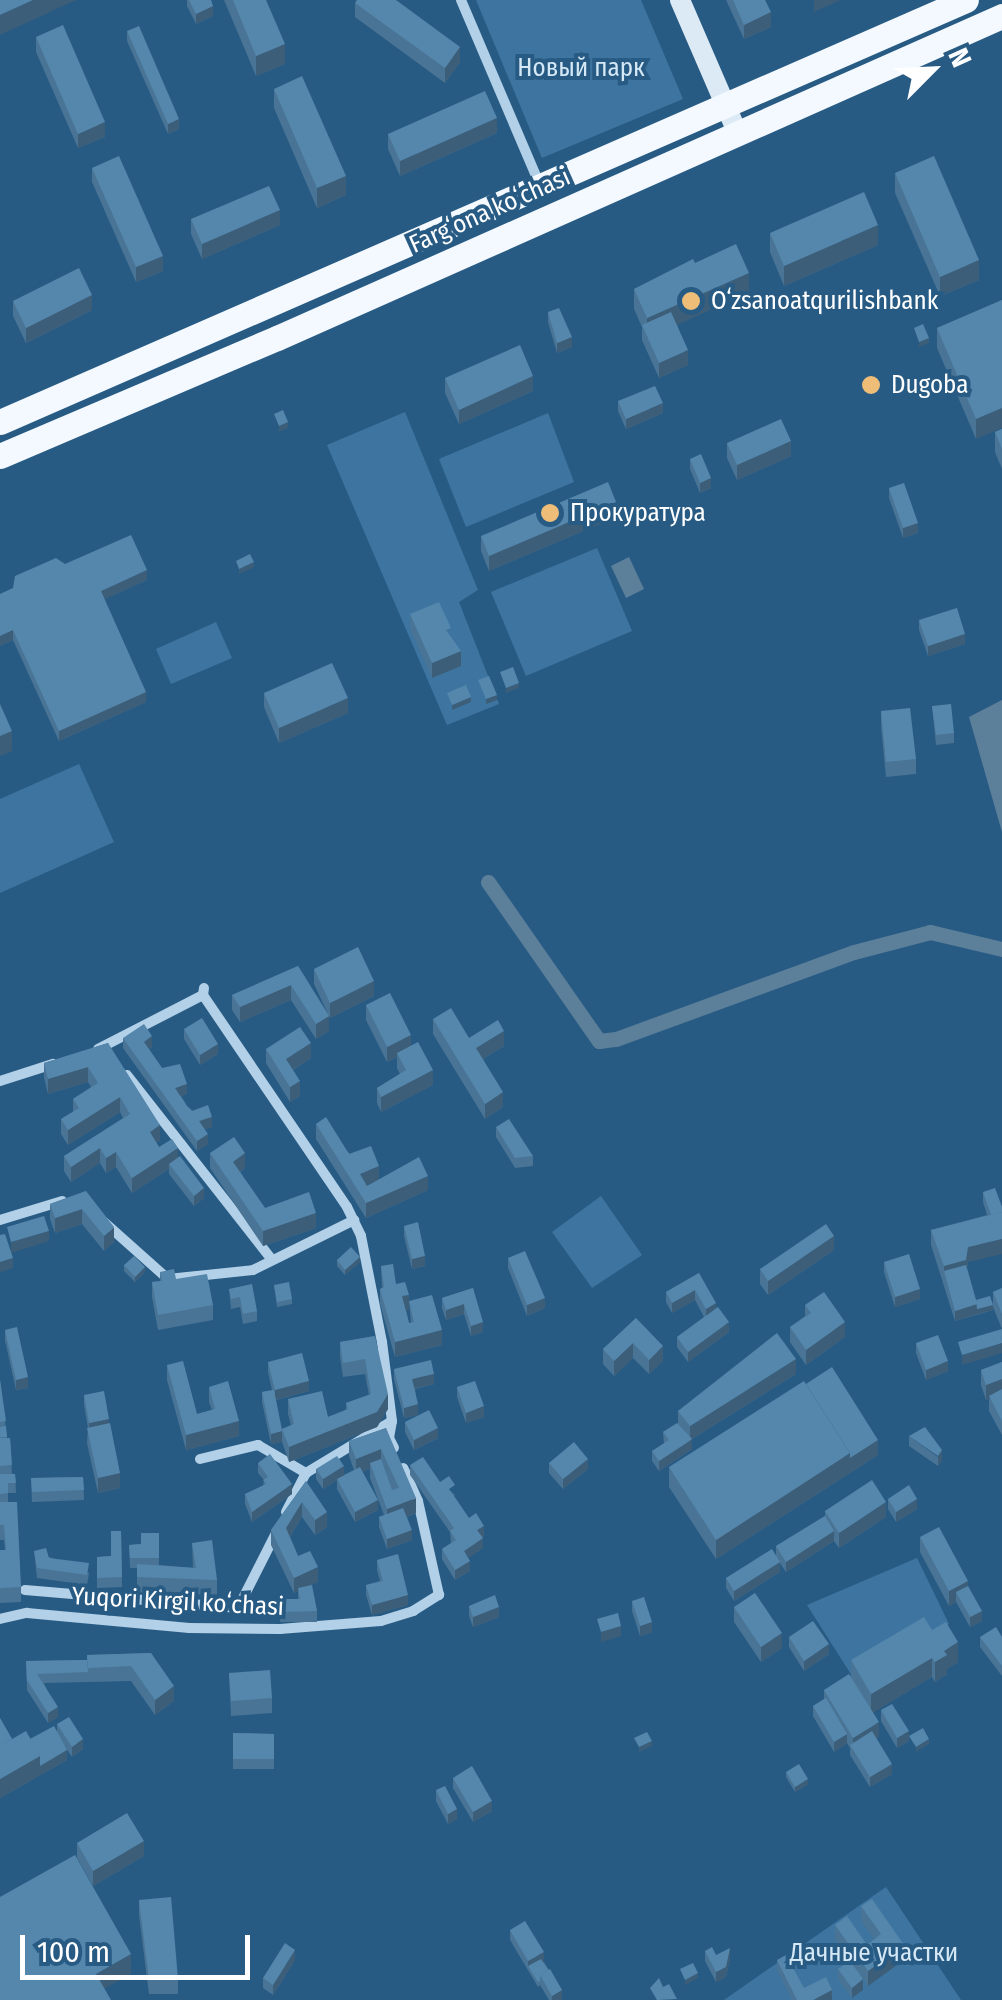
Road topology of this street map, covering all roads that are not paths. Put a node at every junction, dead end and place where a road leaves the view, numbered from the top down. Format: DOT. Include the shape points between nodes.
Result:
graph roads {
  1 [pos="461,0"];
  2 [pos="680,0"];
  3 [pos="966,0"];
  4 [pos="1002,16"];
  5 [pos="724,106"];
  6 [pos="736,132"];
  7 [pos="540,185"];
  8 [pos="0,422"];
  9 [pos="0,456"];
  10 [pos="104,1047"];
  11 [pos="87,1053"];
  12 [pos="70,1058"];
  13 [pos="0,1081"];
  14 [pos="76,1197"];
  15 [pos="89,1208"];
  16 [pos="0,1220"];
  17 [pos="354,1220"];
  18 [pos="272,1260"];
  19 [pos="392,1422"];
  20 [pos="200,1459"];
  21 [pos="306,1473"];
  22 [pos="25,1590"];
  23 [pos="0,1619"];
  1 -- 7 [label="street"];
  2 -- 5 [label="street"];
  3 -- 5 [label="main road, Fargʻona koʻchasi"];
  4 -- 6 [label="main road, Fargʻona koʻchasi"];
  5 -- 6 [label="street"];
  5 -- 7 [label="main road, Fargʻona koʻchasi"];
  6 -- 9 [label="main road, Fargʻona koʻchasi"];
  7 -- 8 [label="main road, Fargʻona koʻchasi"];
  10 -- 11 [label="street"];
  10 -- 17 [label="street, Yuqori Kirgil koʻchasi" via="204,991"];
  10 -- 18 [label="street"];
  12 -- 13 [label="street"];
  14 -- 16 [label="street"];
  15 -- 18 [label="street" via="168,1279 253,1270"];
  17 -- 18 [label="street"];
  17 -- 19 [label="street, Yuqori Kirgil koʻchasi"];
  19 -- 21 [label="street"];
  19 -- 23 [label="street, Yuqori Kirgil koʻchasi" via="389,1438 418,1501 439,1595 413,1611 381,1621 280,1630 27,1613"];
  20 -- 21 [label="street" via="258,1446"];
  21 -- 22 [label="street" via="238,1608"];
}
